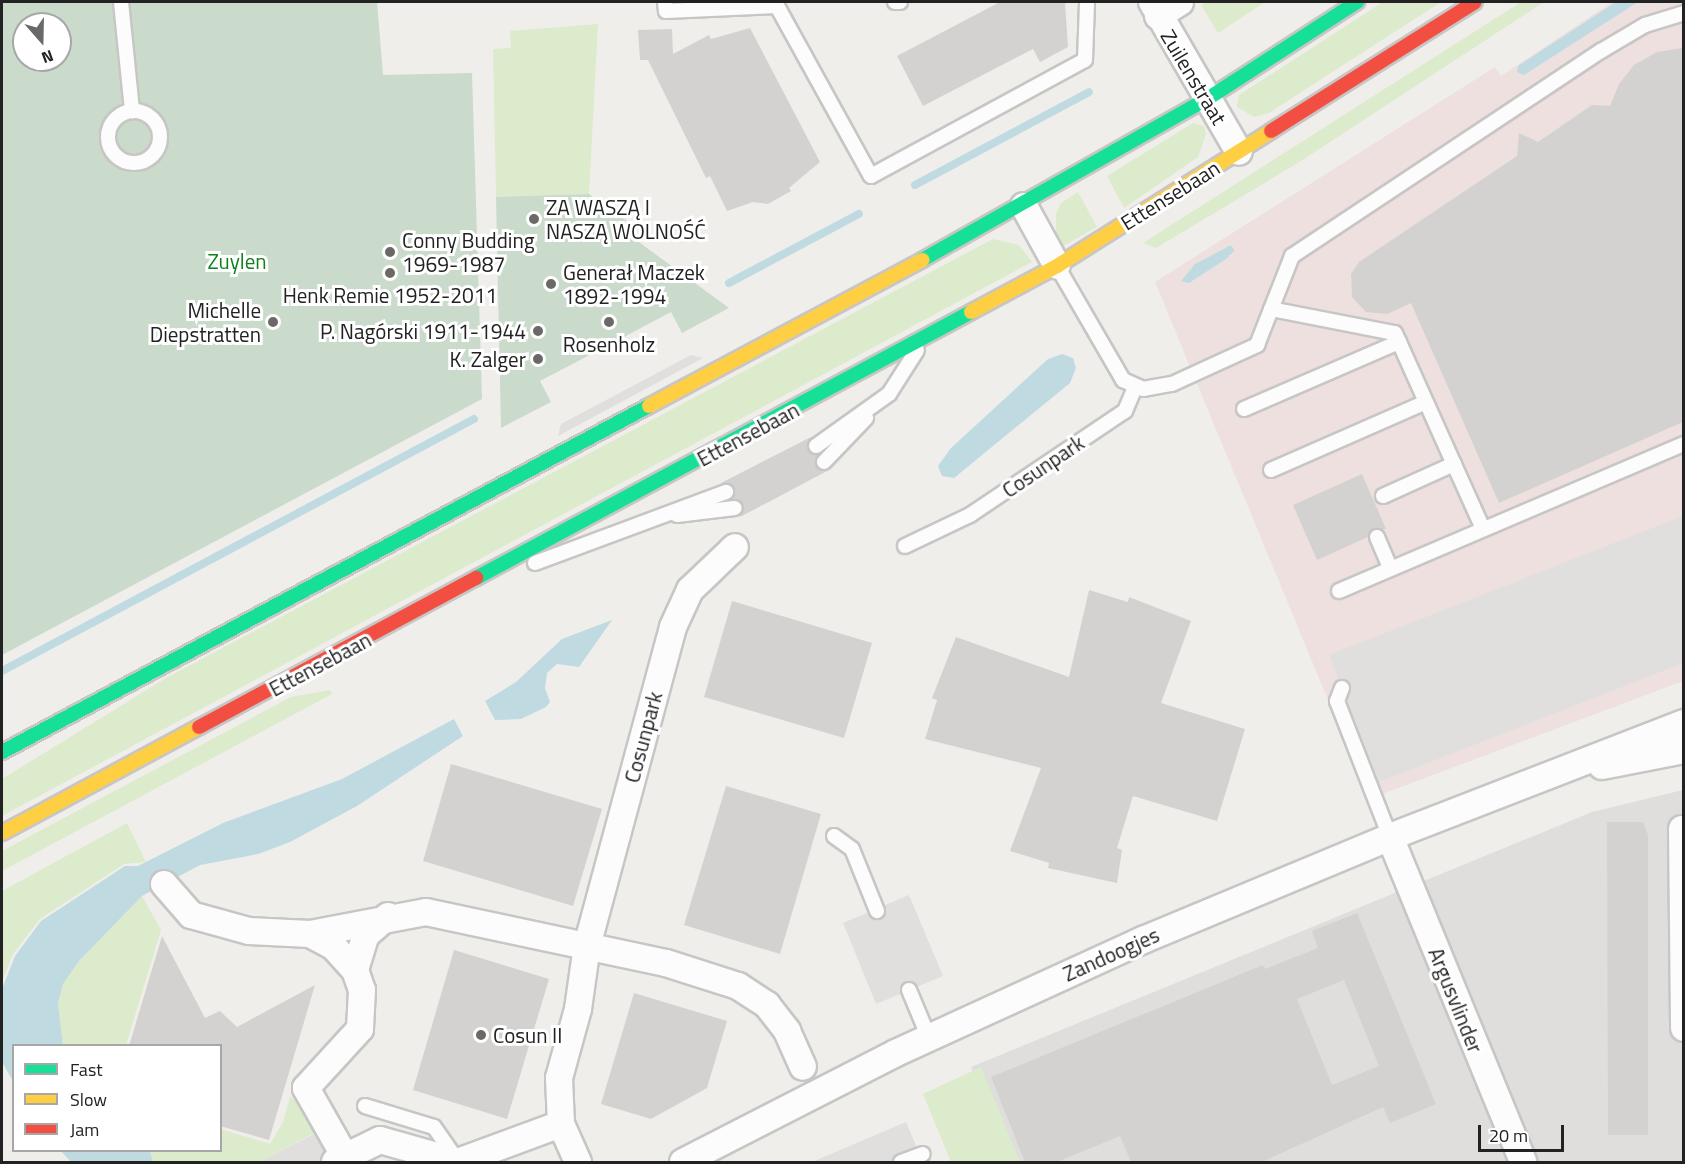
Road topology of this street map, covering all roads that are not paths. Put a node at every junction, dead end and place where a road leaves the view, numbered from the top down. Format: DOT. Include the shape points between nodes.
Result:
graph roads {
  1 [pos="121,2"];
  2 [pos="665,2"];
  3 [pos="895,2"];
  4 [pos="900,2"];
  5 [pos="1087,2"];
  6 [pos="1180,2"];
  7 [pos="1357,2"];
  8 [pos="1475,2"];
  9 [pos="771,3"];
  10 [pos="1155,9"];
  11 [pos="1683,13"];
  12 [pos="1207,99"];
  13 [pos="132,111"];
  14 [pos="1239,152"];
  15 [pos="1024,206"];
  16 [pos="1057,266"];
  17 [pos="1271,309"];
  18 [pos="923,339"];
  19 [pos="1399,342"];
  20 [pos="1135,387"];
  21 [pos="889,394"];
  22 [pos="1426,402"];
  23 [pos="1244,409"];
  24 [pos="1683,444"];
  25 [pos="816,446"];
  26 [pos="824,462"];
  27 [pos="1454,464"];
  28 [pos="1271,470"];
  29 [pos="726,492"];
  30 [pos="1383,496"];
  31 [pos="735,508"];
  32 [pos="651,518"];
  33 [pos="1483,529"];
  34 [pos="1377,537"];
  35 [pos="905,546"];
  36 [pos="735,547"];
  37 [pos="1390,568"];
  38 [pos="1339,591"];
  39 [pos="443,598"];
  40 [pos="1342,688"];
  41 [pos="1683,723"];
  42 [pos="1683,750"];
  43 [pos="2,752"];
  44 [pos="1551,774"];
  45 [pos="1682,829"];
  46 [pos="2,834"];
  47 [pos="834,836"];
  48 [pos="1390,837"];
  49 [pos="164,884"];
  50 [pos="877,911"];
  51 [pos="391,915"];
  52 [pos="310,934"];
  53 [pos="587,946"];
  54 [pos="355,970"];
  55 [pos="909,990"];
  56 [pos="1683,1028"];
  57 [pos="929,1038"];
  58 [pos="803,1067"];
  59 [pos="365,1106"];
  60 [pos="561,1124"];
  61 [pos="923,1154"];
  62 [pos="715,1155"];
  63 [pos="340,1160"];
  64 [pos="458,1162"];
  65 [pos="578,1162"];
  66 [pos="683,1162"];
  67 [pos="901,1162"];
  68 [pos="1523,1162"];
  1 -- 13 [label="lane"];
  2 -- 9 [label="lane" via="666,11"];
  3 -- 4 [label="lane"];
  5 -- 9 [label="lane" via="1085,60 871,176 777,6"];
  6 -- 10 [label="street"];
  7 -- 12 [label="main road"];
  8 -- 14 [label="main road, Ettensebaan"];
  10 -- 12 [label="street, Zuilenstraat"];
  11 -- 17 [label="lane" via="1645,25 1601,51 1292,256"];
  12 -- 14 [label="street, Zuilenstraat"];
  12 -- 15 [label="main road"];
  14 -- 16 [label="main road, Ettensebaan"];
  15 -- 16 [label="street"];
  15 -- 43 [label="main road"];
  16 -- 18 [label="main road, Ettensebaan"];
  16 -- 20 [label="lane" via="1119,374"];
  17 -- 19 [label="lane" via="1395,333"];
  17 -- 20 [label="lane" via="1257,345 1166,386"];
  18 -- 21 [label="lane"];
  18 -- 39 [label="main road, Ettensebaan"];
  19 -- 22 [label="lane"];
  19 -- 23 [label="lane"];
  20 -- 35 [label="lane, Cosunpark" via="1125,411 970,515"];
  21 -- 25 [label="lane"];
  21 -- 26 [label="lane"];
  22 -- 27 [label="lane"];
  22 -- 28 [label="lane"];
  24 -- 33 [label="lane"];
  27 -- 30 [label="lane"];
  27 -- 33 [label="lane"];
  29 -- 32 [label="lane"];
  31 -- 32 [label="lane"];
  32 -- 39 [label="lane"];
  33 -- 37 [label="lane"];
  34 -- 37 [label="lane"];
  36 -- 53 [label="street, Cosunpark" via="690,590 673,627"];
  37 -- 38 [label="lane"];
  39 -- 46 [label="main road, Ettensebaan"];
  40 -- 48 [label="lane" via="1337,701 1362,752"];
  41 -- 44 [label="street, Zandoogjes"];
  42 -- 44 [label="street, Zandoogjes"];
  44 -- 48 [label="street, Zandoogjes"];
  45 -- 56 [label="street"];
  47 -- 50 [label="lane" via="856,856"];
  48 -- 57 [label="street, Zandoogjes" via="1132,945"];
  48 -- 68 [label="street, Argusvlinder"];
  49 -- 52 [label="street" via="191,915 249,931"];
  51 -- 52 [label="street"];
  51 -- 53 [label="street" via="426,912"];
  51 -- 54 [label="street" via="366,935"];
  52 -- 54 [label="street" via="334,947"];
  53 -- 58 [label="street" via="666,963 738,986 767,1005 787,1031"];
  53 -- 60 [label="street, Cosunpark" via="578,1009 560,1078"];
  54 -- 63 [label="street" via="362,990 360,1029 306,1088"];
  55 -- 57 [label="lane"];
  57 -- 62 [label="street, Zandoogjes"];
  59 -- 64 [label="lane" via="434,1127"];
  60 -- 64 [label="street"];
  60 -- 65 [label="street, Cosunpark"];
  61 -- 67 [label="lane"];
  62 -- 66 [label="street, Zandoogjes"];
  63 -- 64 [label="street" via="380,1140"];
}
